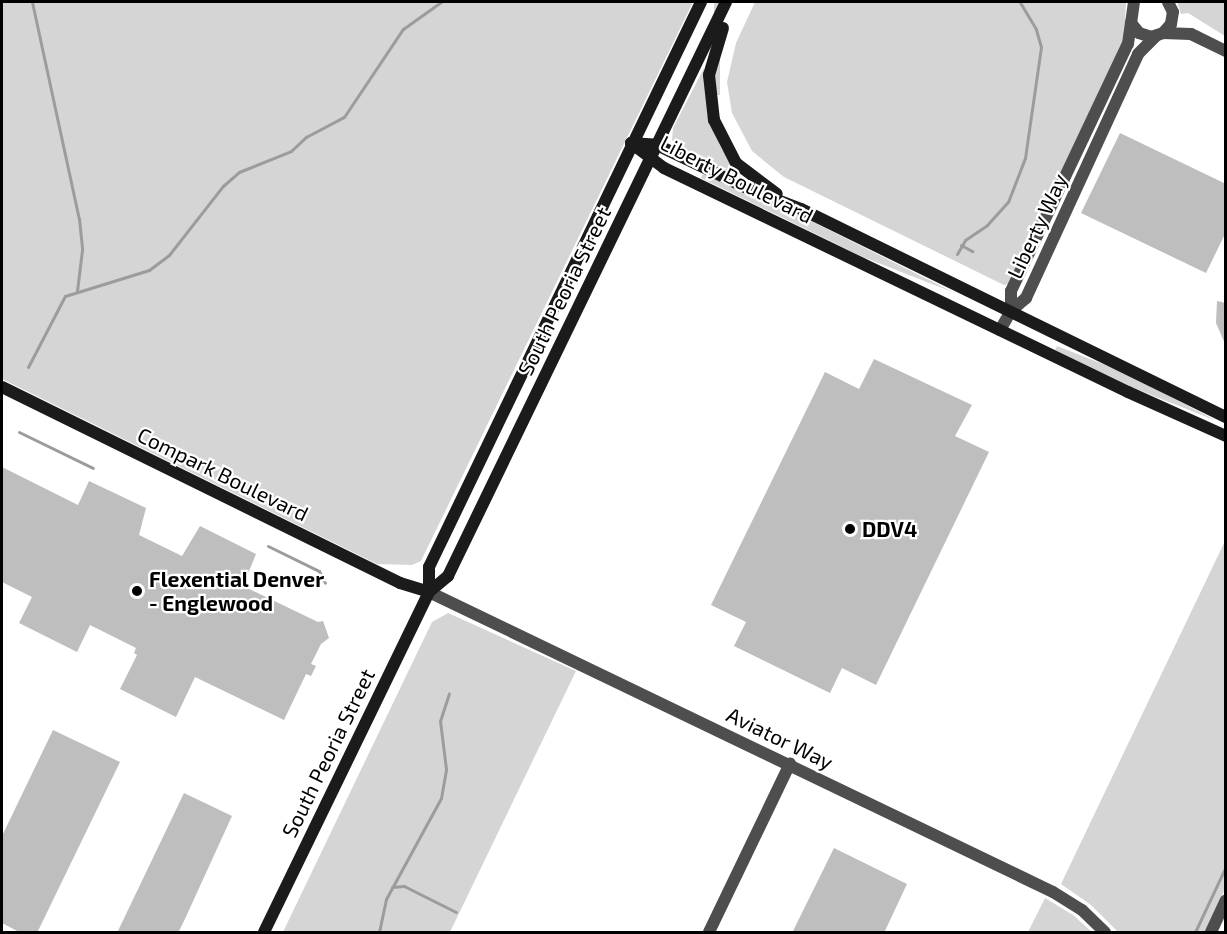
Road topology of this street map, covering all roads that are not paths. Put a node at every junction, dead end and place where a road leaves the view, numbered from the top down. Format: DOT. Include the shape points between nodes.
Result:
graph roads {
  1 [pos="701,2"];
  2 [pos="727,2"];
  3 [pos="1134,2"];
  4 [pos="1171,7"];
  5 [pos="1131,23"];
  6 [pos="1191,34"];
  7 [pos="1160,35"];
  8 [pos="1226,51"];
  9 [pos="631,143"];
  10 [pos="657,145"];
  11 [pos="649,160"];
  12 [pos="801,209"];
  13 [pos="1011,311"];
  14 [pos="999,330"];
  15 [pos="2,387"];
  16 [pos="1223,415"];
  17 [pos="1226,436"];
  18 [pos="429,592"];
  19 [pos="790,764"];
  20 [pos="1226,900"];
  21 [pos="264,933"];
  22 [pos="709,933"];
  23 [pos="1105,933"];
  24 [pos="1211,933"];
  1 -- 9 [label="main road, South Peoria Street"];
  2 -- 10 [label="main road, South Peoria Street"];
  2 -- 12 [label="main road" via="727,20 712,53 709,75 709,103 717,129 740,167"];
  3 -- 5 [label="street, Liberty Way"];
  4 -- 6 [label="street"];
  4 -- 7 [label="street, Liberty Way" via="1171,24"];
  5 -- 7 [label="street" via="1139,33"];
  5 -- 13 [label="street, Liberty Way" via="1128,44 1011,291"];
  6 -- 7 [label="street"];
  6 -- 8 [label="street"];
  7 -- 13 [label="street, Liberty Way" via="1136,56 1026,298"];
  9 -- 10 [label="main road, Liberty Boulevard"];
  9 -- 11 [label="main road, Liberty Boulevard"];
  9 -- 18 [label="main road, South Peoria Street" via="429,567"];
  10 -- 11 [label="main road, South Peoria Street"];
  10 -- 12 [label="main road, Liberty Boulevard"];
  11 -- 14 [label="main road, Liberty Boulevard"];
  11 -- 18 [label="main road, South Peoria Street" via="448,576"];
  12 -- 13 [label="main road, Liberty Boulevard"];
  13 -- 14 [label="street"];
  13 -- 16 [label="main road, Liberty Boulevard"];
  14 -- 17 [label="main road, Liberty Boulevard"];
  15 -- 18 [label="main road, Compark Boulevard" via="389,578"];
  18 -- 19 [label="street, Aviator Way"];
  18 -- 21 [label="main road, South Peoria Street"];
  19 -- 22 [label="street"];
  19 -- 23 [label="street, Aviator Way" via="1059,895"];
  20 -- 24 [label="street"];
}
